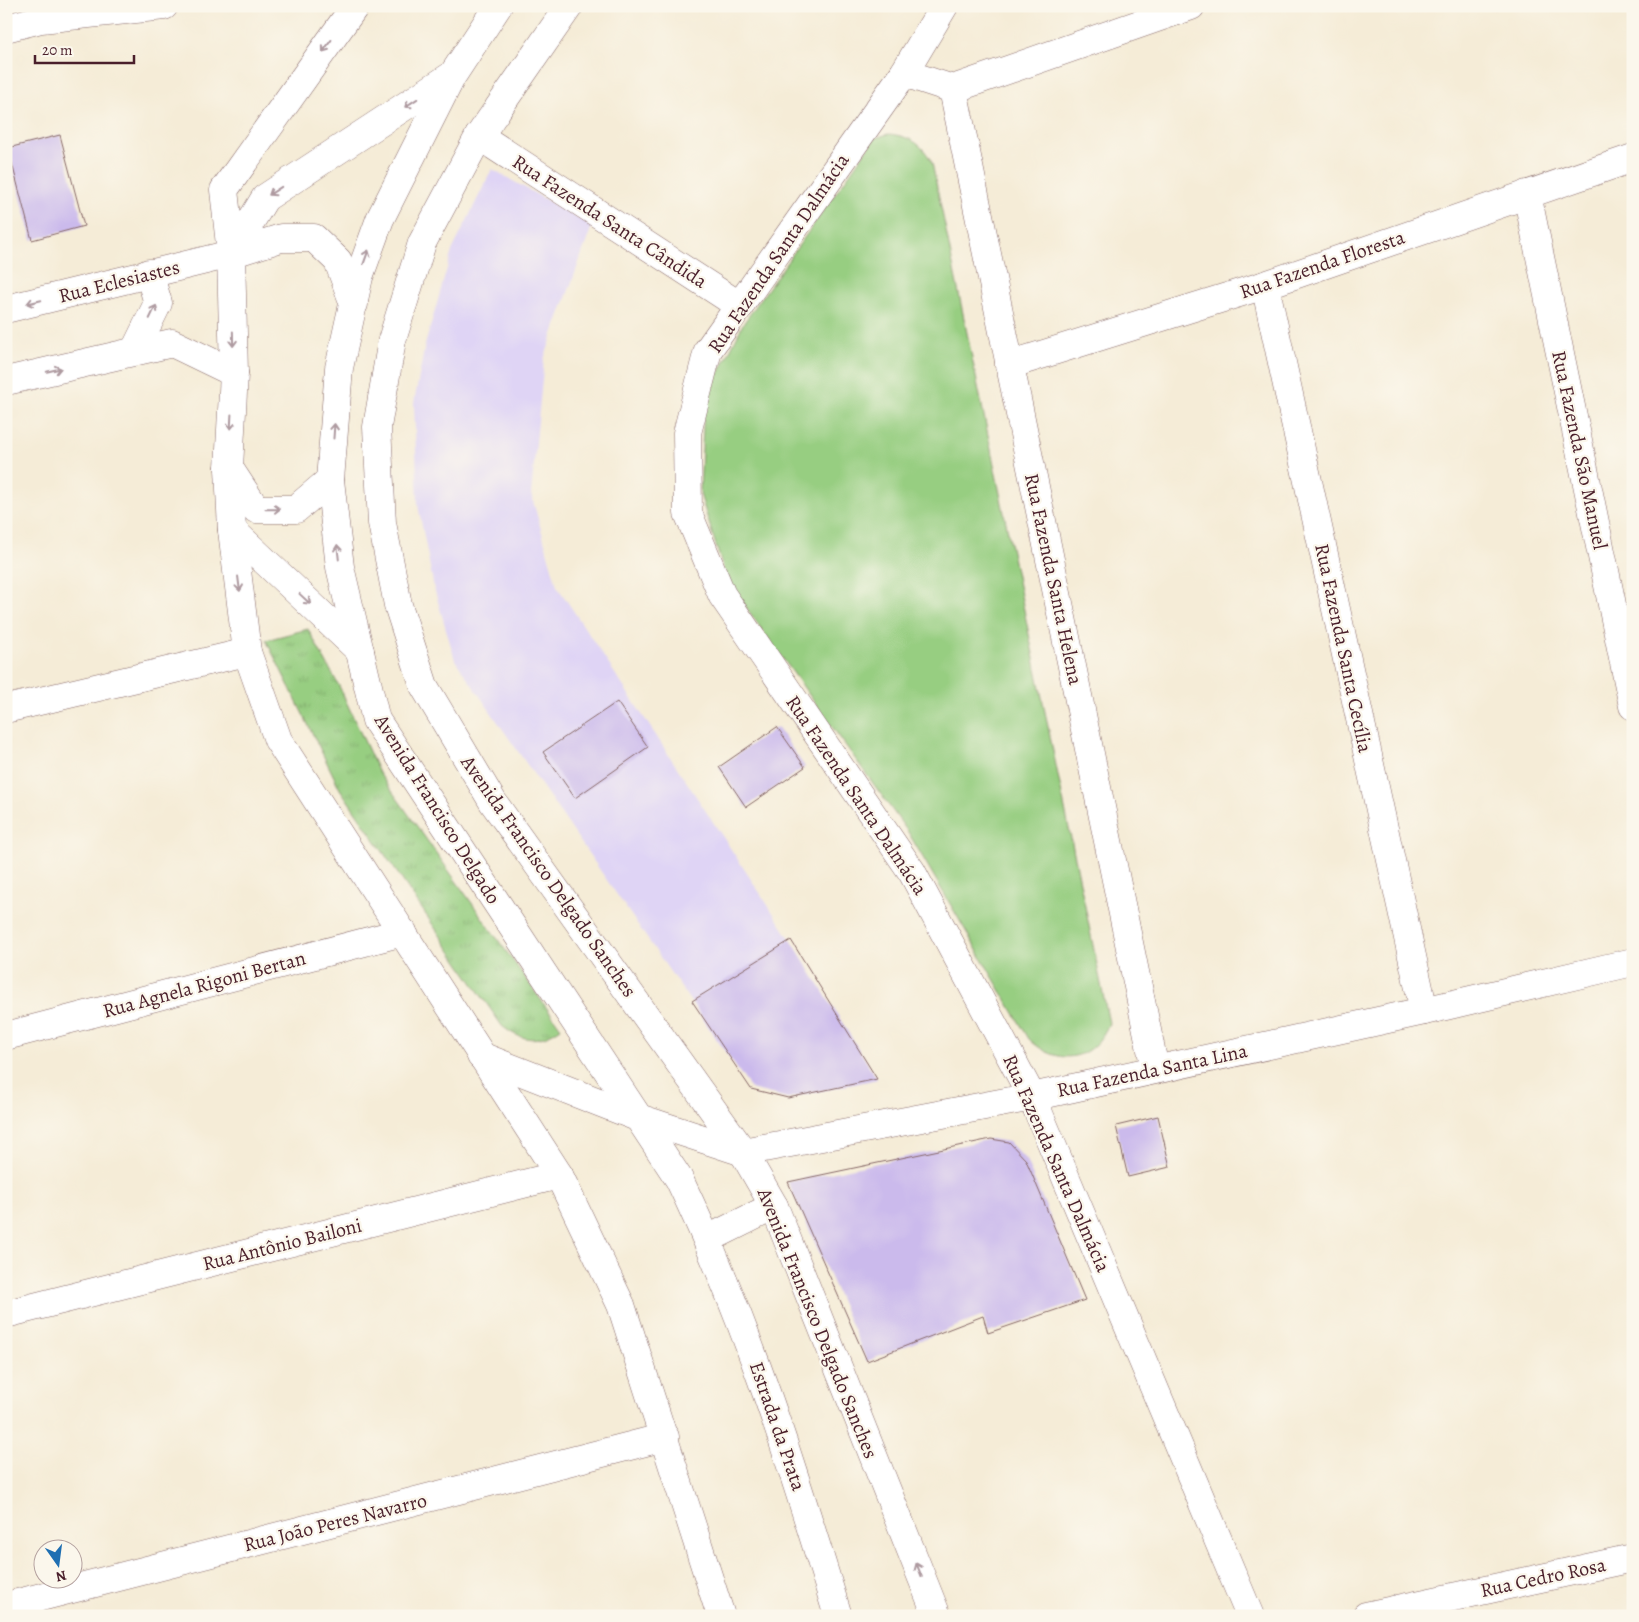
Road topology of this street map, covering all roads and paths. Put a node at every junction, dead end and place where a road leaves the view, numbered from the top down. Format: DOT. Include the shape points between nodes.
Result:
graph roads {
  1 [pos="164,6"];
  2 [pos="355,6"];
  3 [pos="498,6"];
  4 [pos="569,6"];
  5 [pos="944,6"];
  6 [pos="1192,6"];
  7 [pos="39,13"];
  8 [pos="6,28"];
  9 [pos="904,73"];
  10 [pos="452,76"];
  11 [pos="953,89"];
  12 [pos="479,136"];
  13 [pos="1633,158"];
  14 [pos="1526,194"];
  15 [pos="231,254"];
  16 [pos="149,273"];
  17 [pos="1265,284"];
  18 [pos="354,304"];
  19 [pos="740,306"];
  20 [pos="6,309"];
  21 [pos="135,350"];
  22 [pos="1009,365"];
  23 [pos="234,374"];
  24 [pos="6,381"];
  25 [pos="229,468"];
  26 [pos="330,480"];
  27 [pos="232,530"];
  28 [pos="360,651"];
  29 [pos="248,652"];
  30 [pos="1633,706"];
  31 [pos="6,708"];
  32 [pos="403,932"];
  33 [pos="1633,962"];
  34 [pos="1424,1011"];
  35 [pos="6,1036"];
  36 [pos="481,1056"];
  37 [pos="1156,1069"];
  38 [pos="1032,1097"];
  39 [pos="642,1120"];
  40 [pos="743,1152"];
  41 [pos="558,1175"];
  42 [pos="774,1206"];
  43 [pos="708,1239"];
  44 [pos="6,1314"];
  45 [pos="665,1437"];
  46 [pos="1633,1558"];
  47 [pos="6,1606"];
  48 [pos="721,1616"];
  49 [pos="838,1616"];
  50 [pos="937,1616"];
  51 [pos="1250,1616"];
  52 [pos="1366,1616"];
  1 -- 7 [label="street"];
  2 -- 15 [label="street, one-way" via="224,190"];
  3 -- 10 [label="street, Avenida Francisco Delgado"];
  4 -- 12 [label="street, Avenida Francisco Delgado Sanches"];
  5 -- 9 [label="street, Rua Fazenda Santa Dalmácia"];
  6 -- 11 [label="street"];
  7 -- 8 [label="street"];
  9 -- 11 [label="street"];
  9 -- 19 [label="street, Rua Fazenda Santa Dalmácia"];
  10 -- 15 [label="street, Avenida Francisco Delgado, one-way" via="265,198"];
  18 -- 10 [label="street, Avenida Francisco Delgado, one-way" via="359,277 380,218"];
  11 -- 22 [label="street, Rua Fazenda Santa Helena"];
  12 -- 19 [label="street, Rua Fazenda Santa Cândida"];
  12 -- 40 [label="street, Avenida Francisco Delgado Sanches" via="422,242 392,340 377,428 382,523 398,605 424,686 493,802"];
  13 -- 14 [label="street, Rua Fazenda Floresta"];
  14 -- 17 [label="street, Rua Fazenda Floresta"];
  14 -- 30 [label="street, Rua Fazenda São Manuel"];
  15 -- 16 [label="street, Rua Eclesiastes"];
  15 -- 18 [label="street, Rua Eclesiastes" via="281,238 314,238 338,261"];
  15 -- 23 [label="street, one-way"];
  16 -- 20 [label="street, Rua Eclesiastes, one-way"];
  21 -- 16 [label="street, one-way" via="158,303"];
  17 -- 22 [label="street, Rua Fazenda Floresta"];
  17 -- 34 [label="street, Rua Fazenda Santa Cecília"];
  26 -- 18 [label="street, Avenida Francisco Delgado, one-way" via="339,368"];
  19 -- 38 [label="street, Rua Fazenda Santa Dalmácia" via="708,350 687,433 688,513 722,594 912,872"];
  21 -- 23 [label="street" via="172,342"];
  24 -- 21 [label="street, one-way"];
  22 -- 37 [label="street, Rua Fazenda Santa Helena"];
  23 -- 25 [label="street, one-way"];
  25 -- 26 [label="street, one-way" via="256,510 296,509"];
  25 -- 27 [label="street"];
  28 -- 26 [label="street, Avenida Francisco Delgado, one-way" via="340,567"];
  27 -- 28 [label="street, one-way"];
  27 -- 29 [label="street, one-way"];
  28 -- 39 [label="street, Avenida Francisco Delgado" via="376,720"];
  29 -- 31 [label="street"];
  29 -- 32 [label="street" via="278,740"];
  32 -- 35 [label="street, Rua Agnela Rigoni Bertan"];
  32 -- 36 [label="street"];
  33 -- 34 [label="street, Rua Fazenda Santa Lina"];
  34 -- 37 [label="street, Rua Fazenda Santa Lina"];
  36 -- 39 [label="street, Rua Fazenda Santa Lina"];
  36 -- 41 [label="street"];
  37 -- 38 [label="street, Rua Fazenda Santa Lina"];
  38 -- 40 [label="street, Rua Fazenda Santa Lina"];
  38 -- 51 [label="street, Rua Fazenda Santa Dalmácia"];
  39 -- 40 [label="street, Rua Fazenda Santa Lina"];
  39 -- 43 [label="street, Avenida Francisco Delgado" via="680,1179"];
  40 -- 42 [label="street, Avenida Francisco Delgado Sanches"];
  41 -- 44 [label="street, Rua Antônio Bailoni"];
  41 -- 45 [label="street" via="621,1305"];
  42 -- 43 [label="street"];
  50 -- 42 [label="street, Avenida Francisco Delgado Sanches, one-way"];
  43 -- 49 [label="street, Estrada da Prata" via="740,1316 786,1444"];
  45 -- 47 [label="street, Rua João Peres Navarro"];
  45 -- 48 [label="street"];
  46 -- 52 [label="street, Rua Cedro Rosa"];
}
